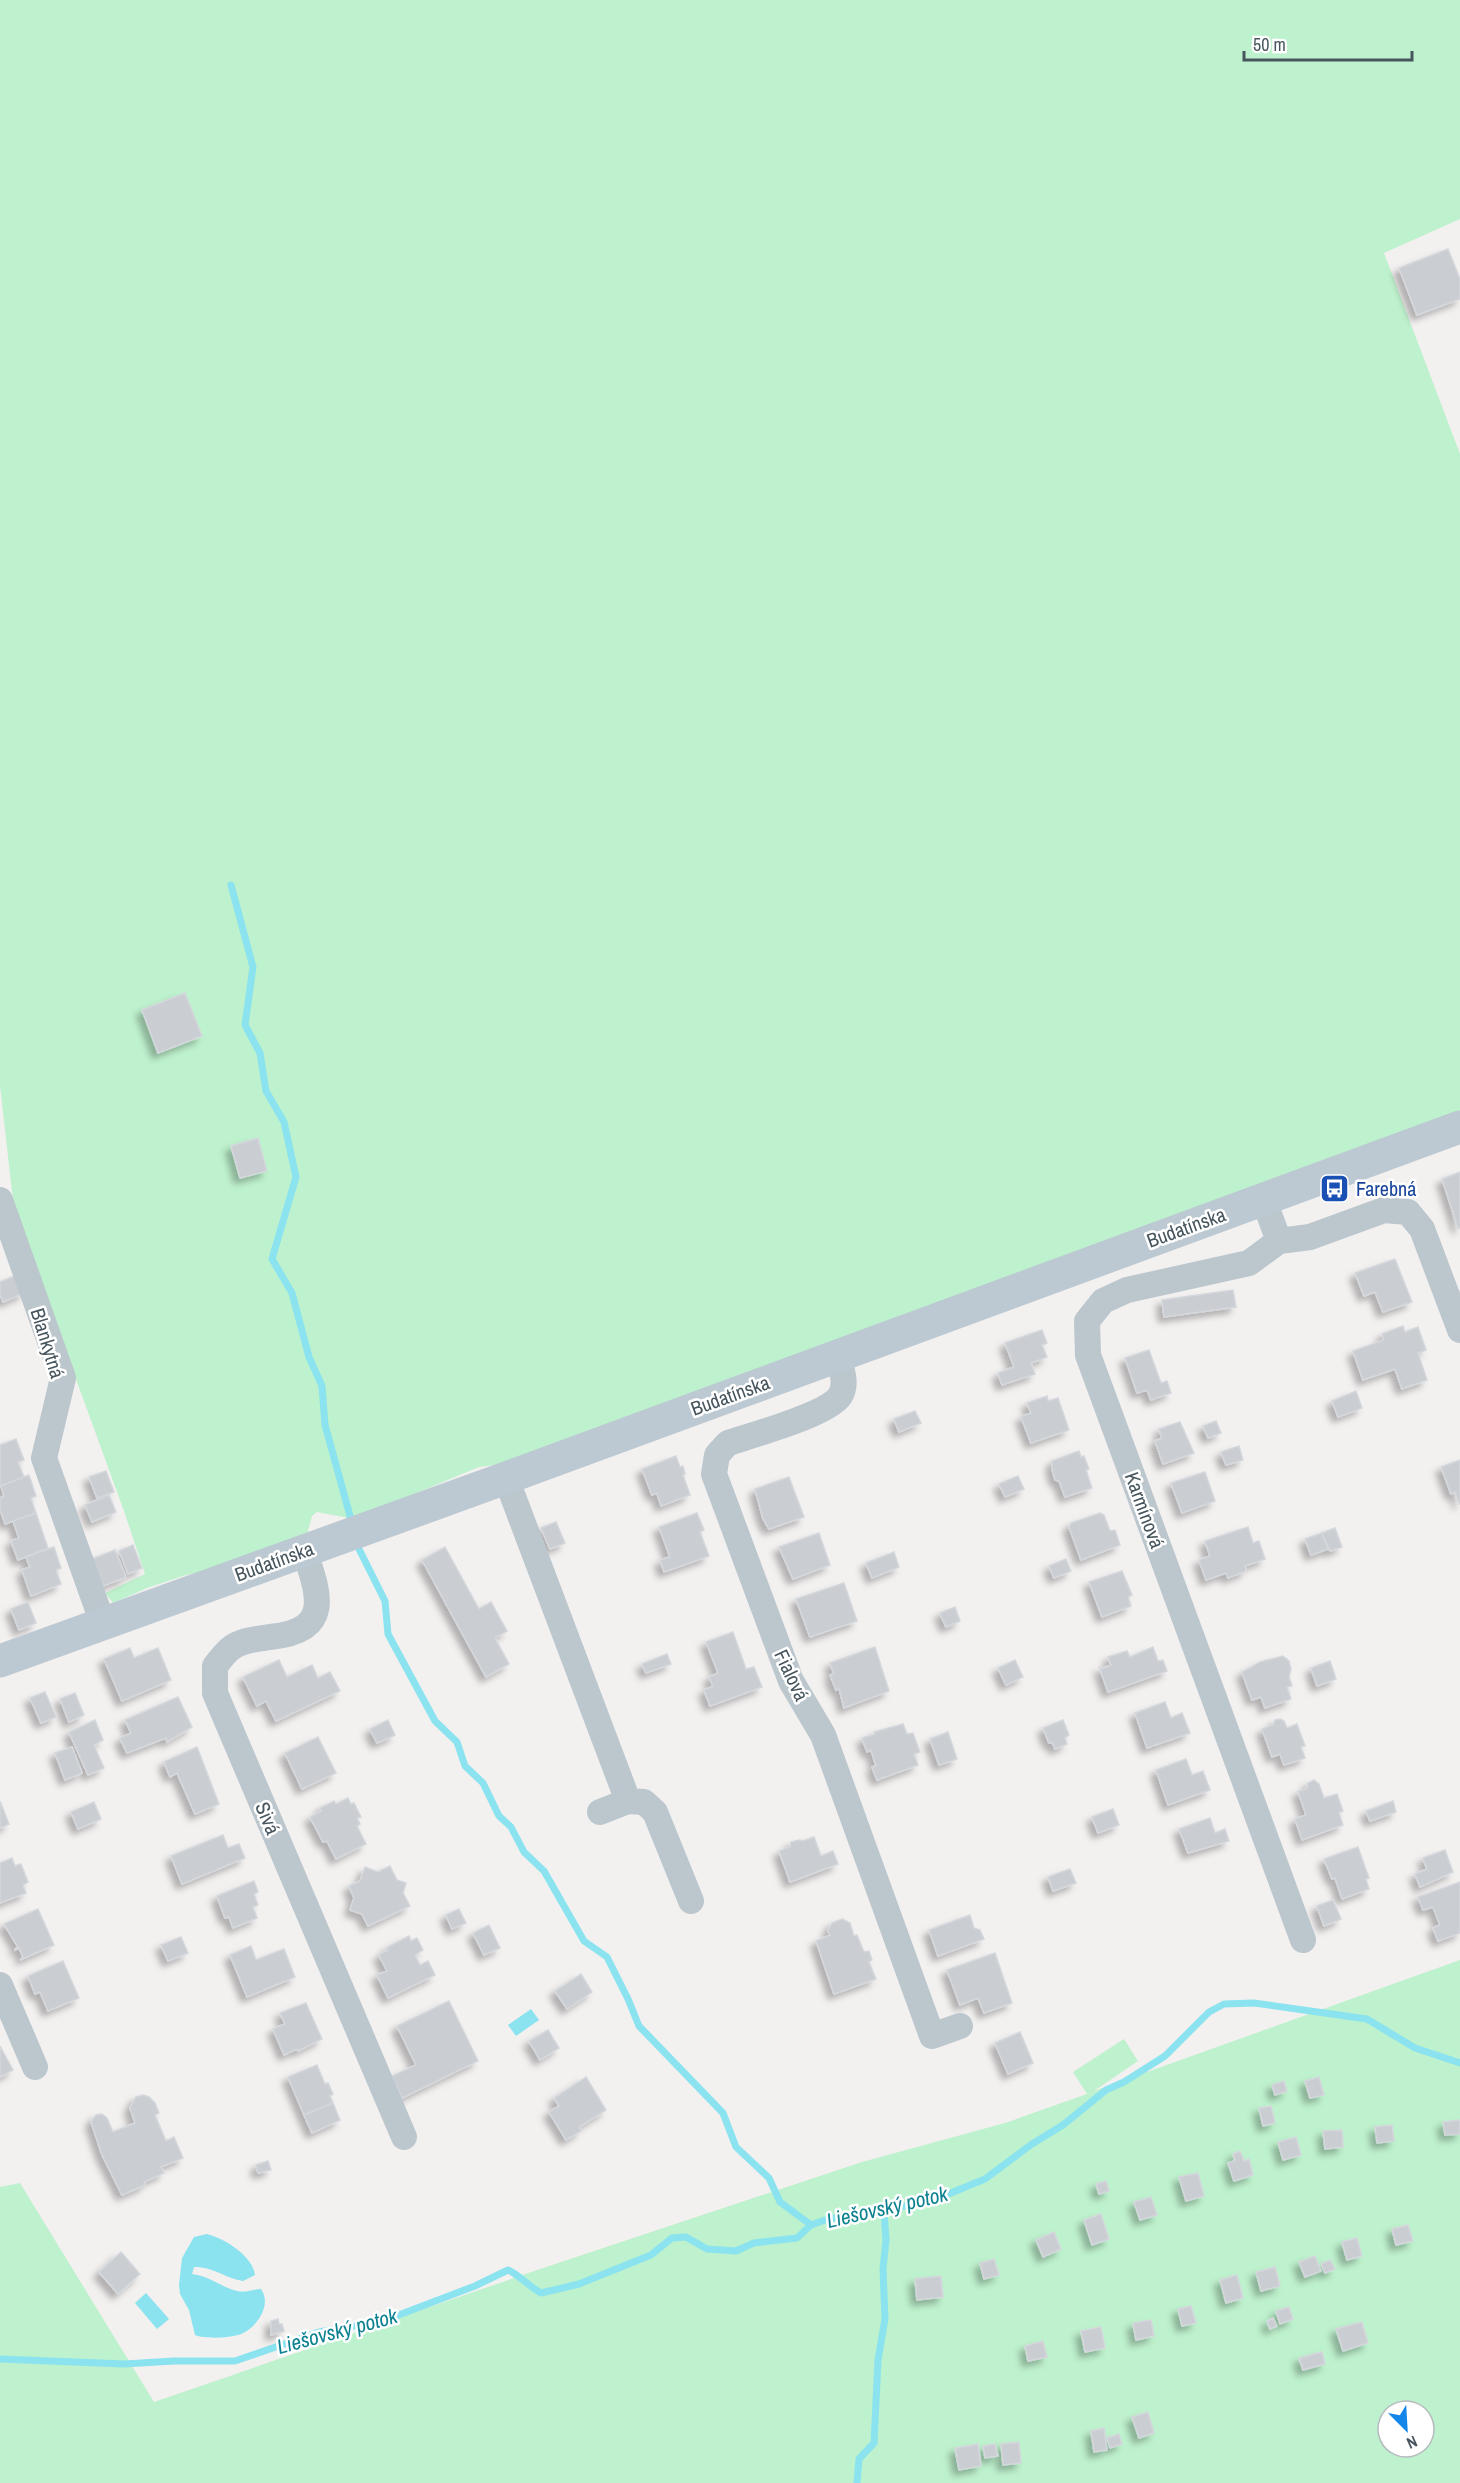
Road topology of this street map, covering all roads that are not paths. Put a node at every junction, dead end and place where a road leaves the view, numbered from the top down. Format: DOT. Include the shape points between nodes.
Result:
graph roads {
  1 [pos="1460,1126"];
  2 [pos="1263,1198"];
  3 [pos="0,1200"];
  4 [pos="1280,1241"];
  5 [pos="1460,1330"];
  6 [pos="837,1355"];
  7 [pos="506,1478"];
  8 [pos="304,1550"];
  9 [pos="103,1624"];
  10 [pos="0,1661"];
  11 [pos="628,1801"];
  12 [pos="600,1812"];
  13 [pos="691,1901"];
  14 [pos="1304,1940"];
  15 [pos="0,1985"];
  16 [pos="960,2026"];
  17 [pos="35,2067"];
  18 [pos="404,2137"];
  1 -- 2 [label="street, Budatínska"];
  2 -- 4 [label="street"];
  2 -- 6 [label="street, Budatínska"];
  3 -- 9 [label="street, Blankytná" via="63,1378 44,1458"];
  4 -- 5 [label="street" via="1310,1237 1384,1210 1408,1212 1422,1229"];
  4 -- 14 [label="street, Karmínová" via="1249,1263 1127,1290 1103,1301 1087,1321 1088,1355"];
  6 -- 7 [label="street, Budatínska"];
  6 -- 16 [label="street, Fialová" via="845,1381 841,1395 827,1408 728,1443 717,1455 714,1474 791,1681 823,1735 932,2036"];
  7 -- 8 [label="street, Budatínska"];
  7 -- 11 [label="street"];
  8 -- 9 [label="street, Budatínska"];
  8 -- 18 [label="street, Sivá" via="317,1588 312,1620 288,1635 251,1639 231,1648 215,1666 215,1693"];
  9 -- 10 [label="street, Budatínska"];
  11 -- 12 [label="street"];
  11 -- 13 [label="street" via="644,1802 655,1812"];
  15 -- 17 [label="street"];
}
